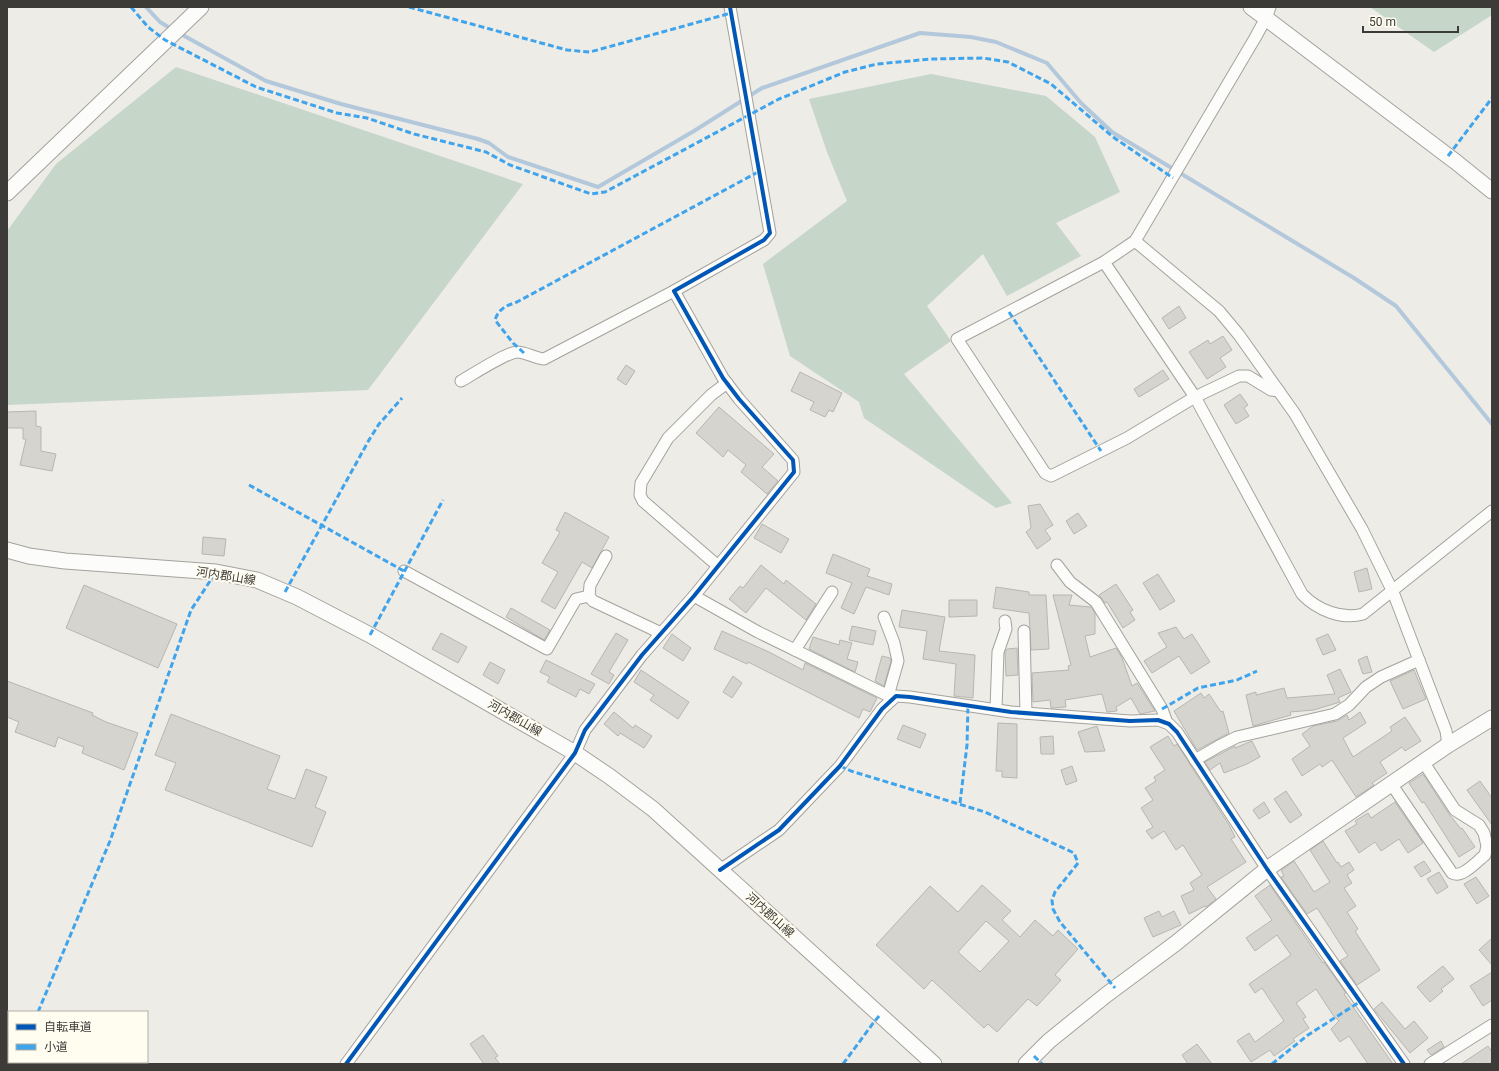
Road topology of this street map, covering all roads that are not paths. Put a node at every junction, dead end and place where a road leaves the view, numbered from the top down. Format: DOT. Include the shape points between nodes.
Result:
graph roads {
  1 [pos="200,7"];
  2 [pos="730,7"];
  3 [pos="1251,7"];
  4 [pos="1268,13"];
  5 [pos="1492,192"];
  6 [pos="7,193"];
  7 [pos="1135,241"];
  8 [pos="1104,262"];
  9 [pos="674,291"];
  10 [pos="461,381"];
  11 [pos="727,383"];
  12 [pos="1279,391"];
  13 [pos="1195,398"];
  14 [pos="1492,511"];
  15 [pos="7,550"];
  16 [pos="606,556"];
  17 [pos="1057,565"];
  18 [pos="718,566"];
  19 [pos="404,572"];
  20 [pos="832,592"];
  21 [pos="1393,592"];
  22 [pos="589,596"];
  23 [pos="694,596"];
  24 [pos="884,617"];
  25 [pos="1005,621"];
  26 [pos="1024,631"];
  27 [pos="661,633"];
  28 [pos="795,650"];
  29 [pos="1419,660"];
  30 [pos="890,697"];
  31 [pos="996,709"];
  32 [pos="1026,713"];
  33 [pos="1492,718"];
  34 [pos="1167,723"];
  35 [pos="1448,745"];
  36 [pos="575,753"];
  37 [pos="1195,760"];
  38 [pos="1424,763"];
  39 [pos="1392,785"];
  40 [pos="1267,869"];
  41 [pos="720,870"];
  42 [pos="1490,1029"];
  43 [pos="346,1064"];
  44 [pos="934,1064"];
  45 [pos="1026,1064"];
  46 [pos="1404,1064"];
  47 [pos="1430,1064"];
  1 -- 6 [label="street"];
  2 -- 9 [label="street" via="770,233 764,240"];
  3 -- 4 [label="street"];
  4 -- 5 [label="street"];
  4 -- 7 [label="street"];
  7 -- 8 [label="street"];
  7 -- 12 [label="street" via="1219,311"];
  8 -- 13 [label="street"];
  8 -- 13 [label="street" via="957,339 1048,476 1055,476"];
  9 -- 10 [label="street" via="544,359 524,353 513,353"];
  9 -- 11 [label="street"];
  11 -- 18 [label="street" via="793,460 795,467 788,481"];
  11 -- 18 [label="street" via="711,395 668,438 639,490 643,501"];
  12 -- 13 [label="street" via="1275,392 1245,375"];
  12 -- 21 [label="street" via="1362,529"];
  13 -- 21 [label="street" via="1302,594 1310,603 1328,612 1352,617 1368,612"];
  14 -- 21 [label="street"];
  15 -- 36 [label="street, 河内郡山線" via="65,561 216,572 257,580 297,597 370,635"];
  16 -- 22 [label="street" via="590,585"];
  17 -- 34 [label="street" via="1070,582 1096,602 1162,709"];
  18 -- 23 [label="street"];
  19 -- 22 [label="street" via="547,649 576,599"];
  20 -- 28 [label="street"];
  21 -- 29 [label="street"];
  22 -- 27 [label="street" via="593,601"];
  23 -- 27 [label="street"];
  23 -- 28 [label="street"];
  24 -- 30 [label="street" via="898,661"];
  25 -- 31 [label="street" via="1006,629 998,652"];
  26 -- 32 [label="street"];
  27 -- 36 [label="street" via="585,730"];
  28 -- 30 [label="street"];
  29 -- 35 [label="street" via="1446,731"];
  29 -- 37 [label="street" via="1366,687 1335,714 1237,737"];
  30 -- 31 [label="street" via="910,697"];
  30 -- 41 [label="street" via="840,766 783,827"];
  31 -- 32 [label="street"];
  32 -- 34 [label="street" via="1130,721 1158,720"];
  33 -- 35 [label="street"];
  34 -- 37 [label="street" via="1177,732"];
  35 -- 38 [label="street"];
  36 -- 41 [label="street, 河内郡山線" via="652,810"];
  36 -- 43 [label="street"];
  37 -- 40 [label="street"];
  38 -- 39 [label="street"];
  38 -- 39 [label="street" via="1455,810 1479,825 1484,833 1487,846 1485,855 1464,872 1452,873"];
  39 -- 40 [label="street"];
  40 -- 45 [label="street" via="1176,943 1095,1004"];
  40 -- 46 [label="street"];
  41 -- 44 [label="street, 河内郡山線"];
  42 -- 47 [label="street"];
}
